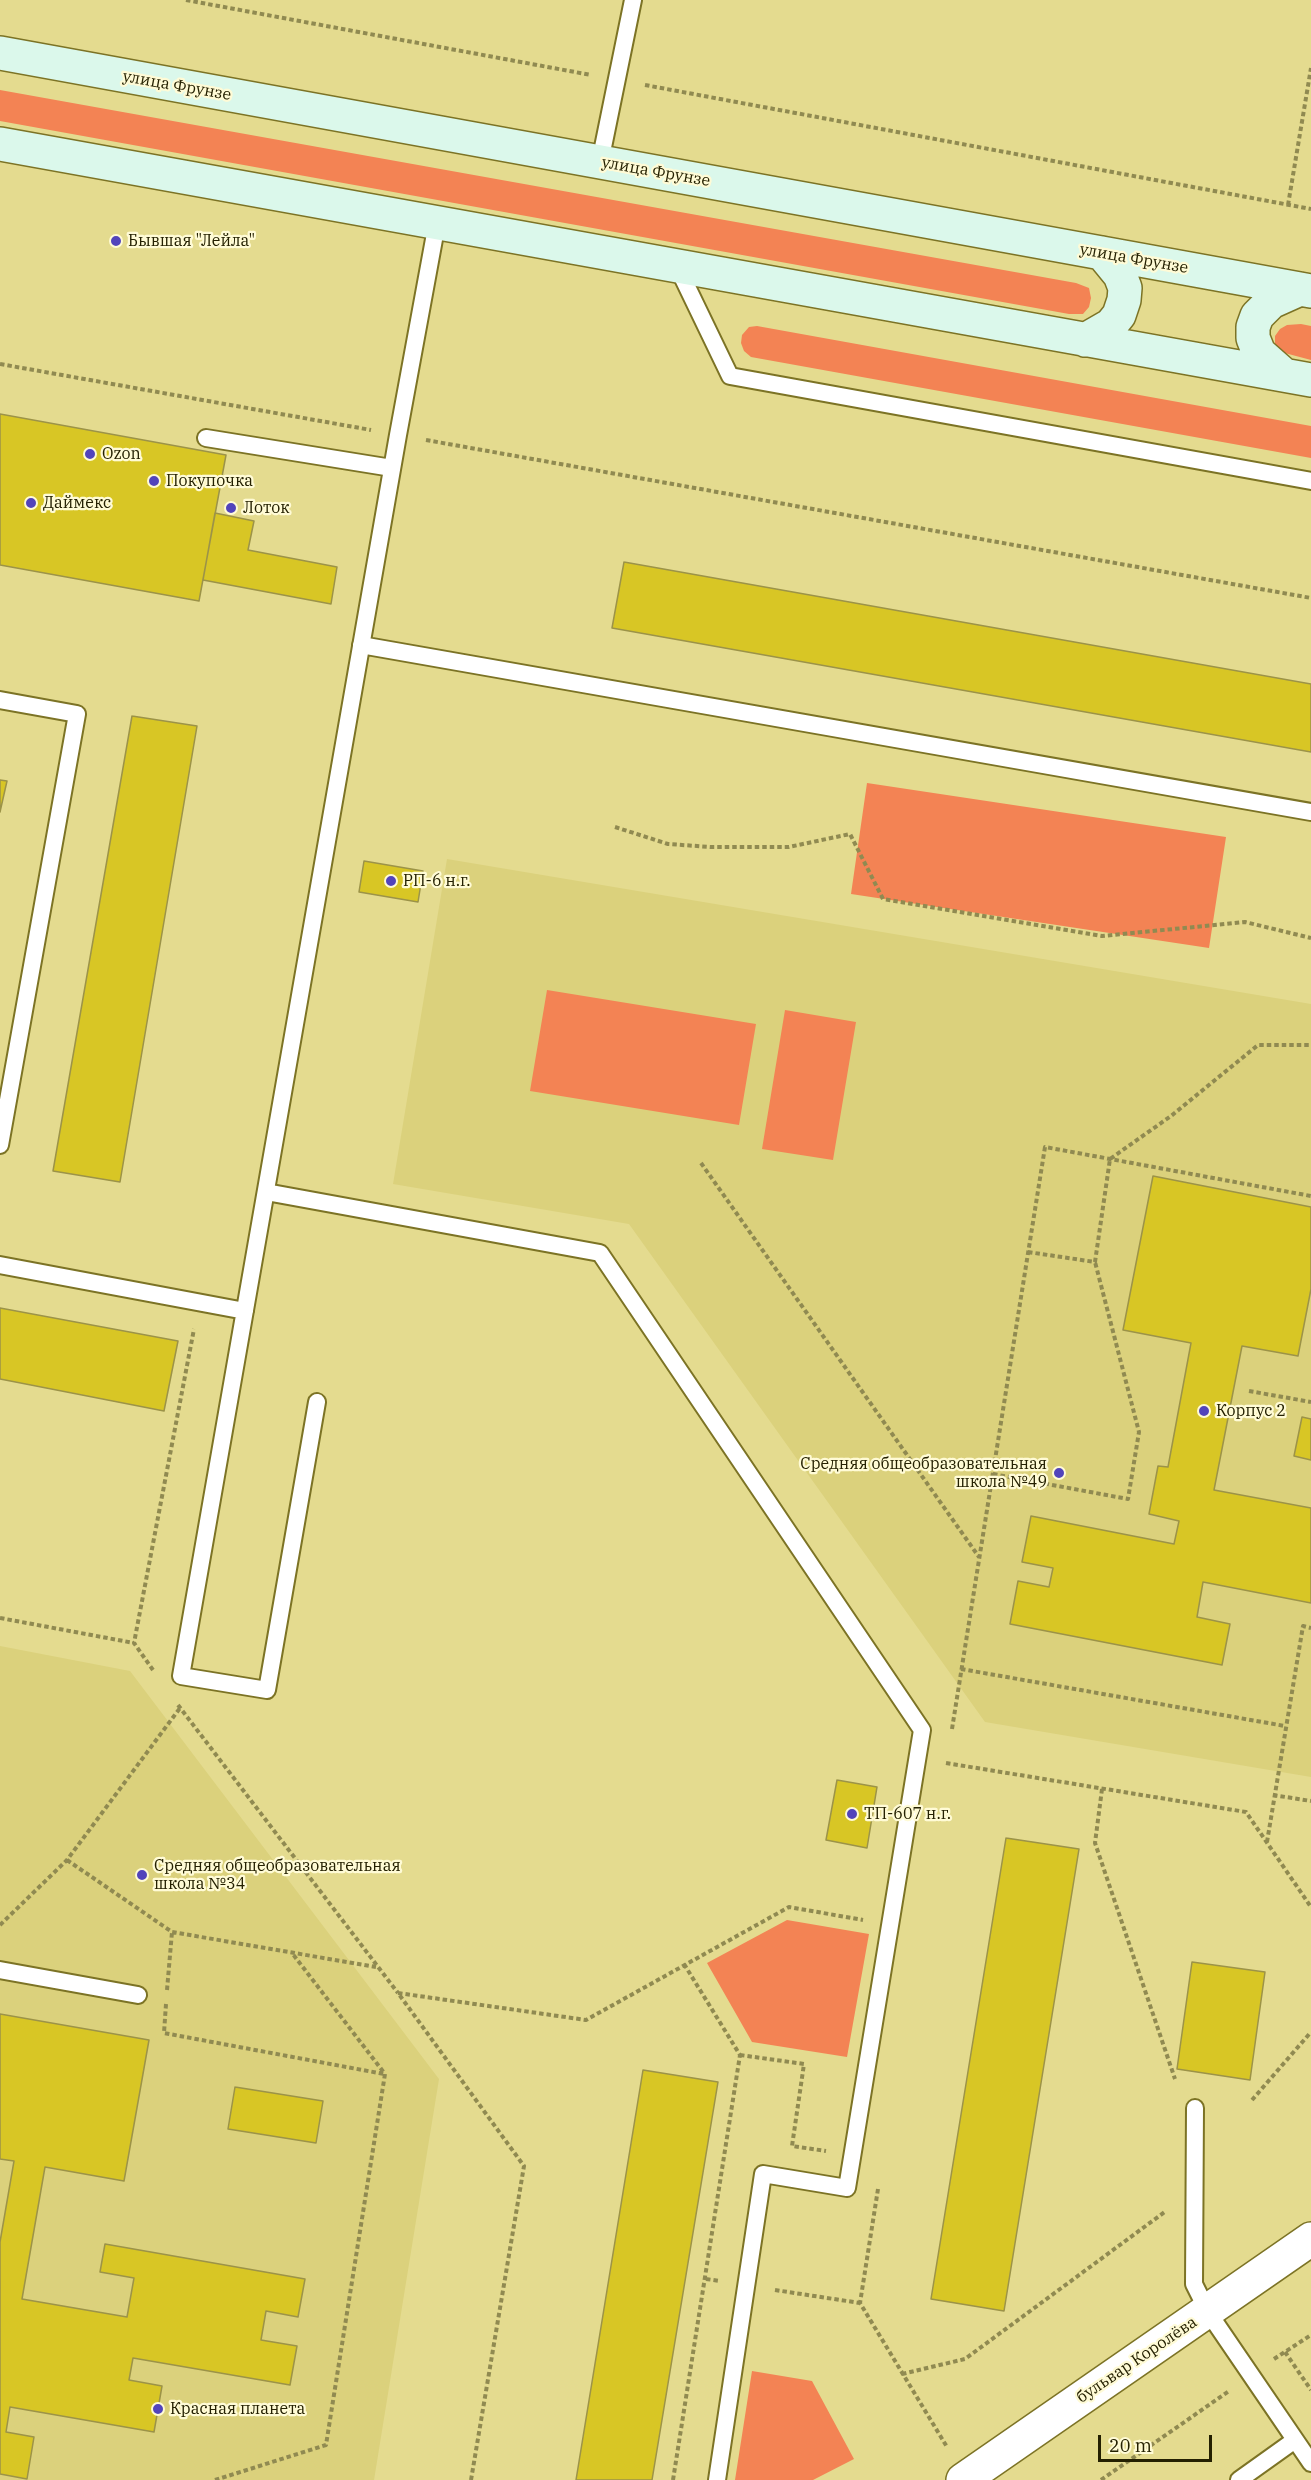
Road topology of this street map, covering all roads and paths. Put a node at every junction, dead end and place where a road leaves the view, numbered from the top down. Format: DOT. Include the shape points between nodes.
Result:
graph roads {
  1 [pos="186,0"];
  2 [pos="633,0"];
  3 [pos="0,53"];
  4 [pos="1311,68"];
  5 [pos="618,80"];
  6 [pos="0,144"];
  7 [pos="600,162"];
  8 [pos="1288,205"];
  9 [pos="1311,209"];
  10 [pos="437,223"];
  11 [pos="1102,253"];
  12 [pos="677,266"];
  13 [pos="1306,290"];
  14 [pos="1085,340"];
  15 [pos="0,364"];
  16 [pos="1297,378"];
  17 [pos="398,435"];
  18 [pos="206,438"];
  19 [pos="392,468"];
  20 [pos="1311,481"];
  21 [pos="1311,598"];
  22 [pos="362,645"];
  23 [pos="0,700"];
  24 [pos="1311,812"];
  25 [pos="615,827"];
  26 [pos="1311,938"];
  27 [pos="1311,1045"];
  28 [pos="0,1145"];
  29 [pos="1110,1159"];
  30 [pos="701,1163"];
  31 [pos="266,1192"];
  32 [pos="1311,1196"];
  33 [pos="1028,1252"];
  34 [pos="1095,1262"];
  35 [pos="0,1265"];
  36 [pos="245,1311"];
  37 [pos="1249,1391"];
  38 [pos="317,1402"];
  39 [pos="1311,1402"];
  40 [pos="993,1474"];
  41 [pos="979,1558"];
  42 [pos="0,1618"];
  43 [pos="1311,1628"];
  44 [pos="134,1643"];
  45 [pos="961,1669"];
  46 [pos="180,1708"];
  47 [pos="1285,1726"];
  48 [pos="950,1740"];
  49 [pos="948,1751"];
  50 [pos="946,1763"];
  51 [pos="945,1774"];
  52 [pos="1102,1789"];
  53 [pos="1273,1795"];
  54 [pos="1311,1801"];
  55 [pos="1267,1842"];
  56 [pos="67,1860"];
  57 [pos="1311,1907"];
  58 [pos="0,1925"];
  59 [pos="890,1925"];
  60 [pos="172,1932"];
  61 [pos="292,1953"];
  62 [pos="684,1964"];
  63 [pos="377,1967"];
  64 [pos="0,1970"];
  65 [pos="138,1995"];
  66 [pos="1311,2032"];
  67 [pos="740,2055"];
  68 [pos="385,2074"];
  69 [pos="1175,2079"];
  70 [pos="1252,2100"];
  71 [pos="1195,2108"];
  72 [pos="852,2155"];
  73 [pos="1174,2205"];
  74 [pos="1311,2239"];
  75 [pos="706,2279"];
  76 [pos="746,2285"];
  77 [pos="860,2303"];
  78 [pos="1208,2312"];
  79 [pos="1311,2335"];
  80 [pos="1285,2352"];
  81 [pos="902,2374"];
  82 [pos="1251,2375"];
  83 [pos="1311,2390"];
  84 [pos="1295,2440"];
  85 [pos="1311,2463"];
  86 [pos="957,2467"];
  87 [pos="215,2480"];
  88 [pos="471,2480"];
  89 [pos="674,2480"];
  90 [pos="717,2480"];
  91 [pos="1101,2480"];
  92 [pos="1239,2480"];
  1 -- 5 [label="path"];
  2 -- 5 [label="lane"];
  3 -- 7 [label="main road, улица Фрунзе"];
  4 -- 8 [label="path"];
  5 -- 7 [label="lane"];
  5 -- 8 [label="path"];
  6 -- 10 [label="main road"];
  7 -- 11 [label="main road, улица Фрунзе"];
  8 -- 9 [label="path"];
  10 -- 12 [label="main road"];
  10 -- 17 [label="lane"];
  11 -- 13 [label="main road, улица Фрунзе"];
  11 -- 14 [label="main road" via="1120,275 1124,300 1111,325"];
  12 -- 14 [label="main road"];
  12 -- 20 [label="lane" via="730,376"];
  13 -- 16 [label="main road" via="1271,302 1257,316 1253,327 1259,353"];
  14 -- 16 [label="main road"];
  15 -- 17 [label="path"];
  17 -- 19 [label="lane"];
  17 -- 21 [label="path"];
  18 -- 19 [label="lane"];
  19 -- 22 [label="lane"];
  22 -- 24 [label="lane"];
  22 -- 31 [label="lane"];
  23 -- 28 [label="lane" via="77,714"];
  25 -- 26 [label="path" via="668,844 711,847 789,846 850,834 883,899 1102,936 1245,922"];
  27 -- 29 [label="path" via="1258,1045 1171,1116"];
  29 -- 32 [label="path"];
  29 -- 33 [label="path" via="1045,1147"];
  29 -- 34 [label="path"];
  30 -- 41 [label="path"];
  31 -- 36 [label="lane"];
  31 -- 59 [label="lane" via="600,1253 922,1730"];
  33 -- 34 [label="path"];
  33 -- 40 [label="path"];
  34 -- 40 [label="path" via="1139,1432 1128,1499"];
  35 -- 36 [label="lane"];
  36 -- 38 [label="lane" via="181,1676 267,1690"];
  37 -- 39 [label="path"];
  40 -- 41 [label="path"];
  41 -- 45 [label="path"];
  42 -- 44 [label="path"];
  43 -- 47 [label="path" via="1303,1626"];
  45 -- 47 [label="path"];
  45 -- 48 [label="path"];
  46 -- 56 [label="path"];
  47 -- 53 [label="path"];
  49 -- 50 [label="path"];
  50 -- 51 [label="path"];
  50 -- 52 [label="path"];
  52 -- 55 [label="path" via="1246,1812"];
  52 -- 69 [label="path" via="1095,1843"];
  53 -- 54 [label="path"];
  53 -- 55 [label="path"];
  55 -- 57 [label="path"];
  56 -- 58 [label="path"];
  56 -- 60 [label="path"];
  59 -- 62 [label="path" via="789,1907"];
  59 -- 72 [label="lane"];
  60 -- 61 [label="path"];
  60 -- 68 [label="path" via="164,2033"];
  61 -- 63 [label="path"];
  61 -- 68 [label="path"];
  62 -- 67 [label="path"];
  62 -- 88 [label="path" via="586,2020 398,1993 524,2166"];
  64 -- 65 [label="lane"];
  66 -- 70 [label="path"];
  67 -- 72 [label="path" via="804,2064 792,2146"];
  67 -- 75 [label="path"];
  68 -- 87 [label="path" via="326,2445"];
  71 -- 78 [label="lane" via="1194,2284"];
  72 -- 76 [label="lane" via="847,2188 763,2174"];
  72 -- 77 [label="path" via="883,2160"];
  73 -- 81 [label="path" via="965,2359"];
  74 -- 78 [label="street, бульвар Королёва"];
  75 -- 76 [label="path"];
  75 -- 89 [label="path"];
  76 -- 77 [label="path"];
  76 -- 90 [label="lane"];
  77 -- 81 [label="path"];
  78 -- 82 [label="lane"];
  78 -- 86 [label="street, бульвар Королёва"];
  79 -- 80 [label="path"];
  80 -- 82 [label="path"];
  80 -- 83 [label="path"];
  81 -- 86 [label="path"];
  82 -- 84 [label="lane"];
  82 -- 91 [label="path"];
  84 -- 85 [label="lane"];
  84 -- 92 [label="lane"];
}
